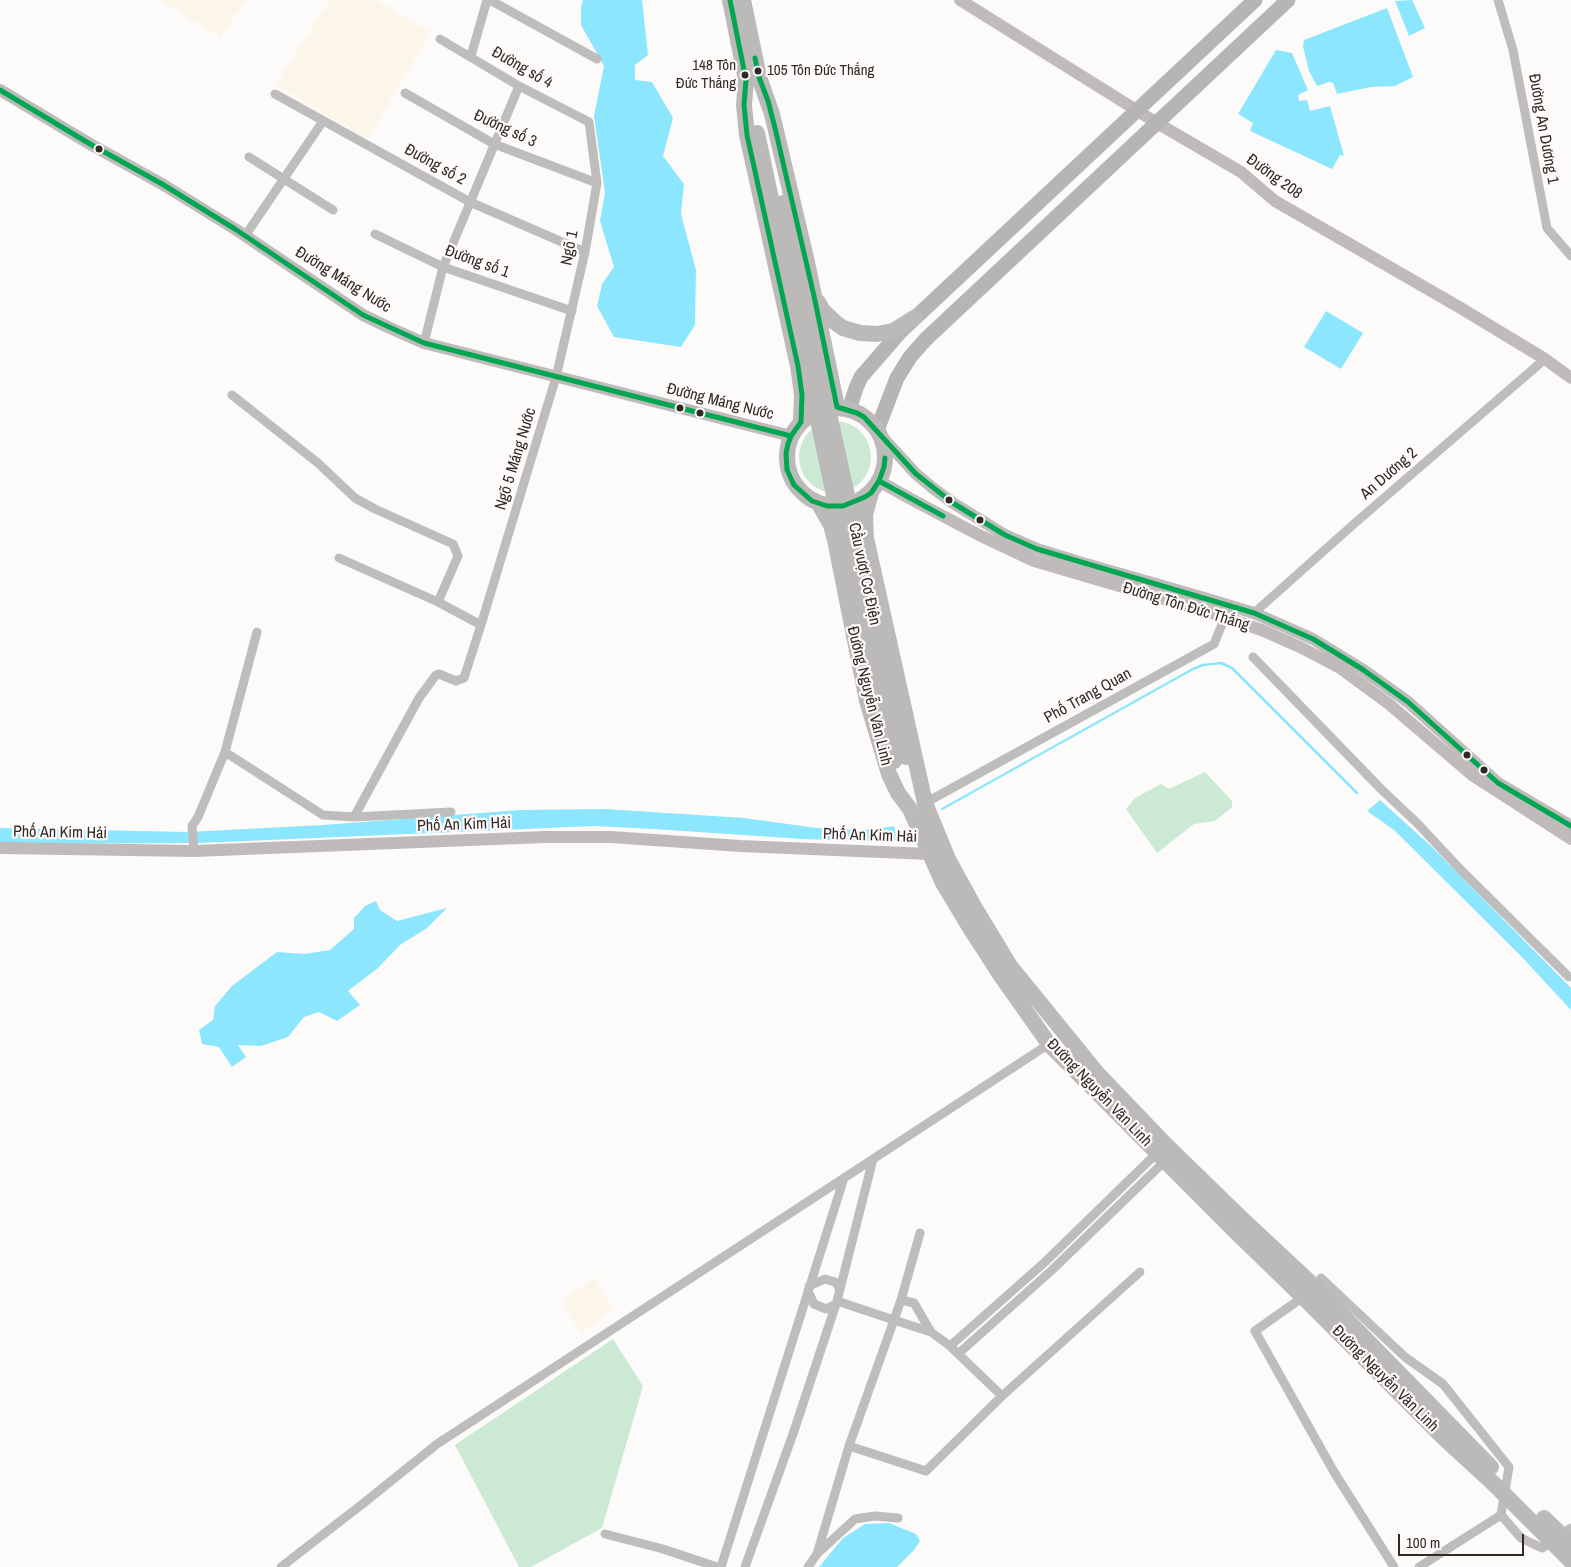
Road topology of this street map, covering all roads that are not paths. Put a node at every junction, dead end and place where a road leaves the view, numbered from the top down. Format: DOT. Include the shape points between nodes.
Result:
graph roads {
  1 [pos="488,0"];
  2 [pos="730,0"];
  3 [pos="743,0"];
  4 [pos="960,0"];
  5 [pos="1254,0"];
  6 [pos="1288,0"];
  7 [pos="1498,0"];
  8 [pos="440,39"];
  9 [pos="471,56"];
  10 [pos="597,59"];
  11 [pos="753,78"];
  12 [pos="519,86"];
  13 [pos="0,90"];
  14 [pos="275,94"];
  15 [pos="404,94"];
  16 [pos="1136,110"];
  17 [pos="323,121"];
  18 [pos="590,122"];
  19 [pos="1157,123"];
  20 [pos="494,144"];
  21 [pos="249,157"];
  22 [pos="284,179"];
  23 [pos="597,183"];
  24 [pos="470,202"];
  25 [pos="333,210"];
  26 [pos="375,234"];
  27 [pos="245,236"];
  28 [pos="585,252"];
  29 [pos="1571,256"];
  30 [pos="443,267"];
  31 [pos="945,290"];
  32 [pos="814,296"];
  33 [pos="961,306"];
  34 [pos="572,311"];
  35 [pos="914,318"];
  36 [pos="424,343"];
  37 [pos="1545,359"];
  38 [pos="556,377"];
  39 [pos="1571,378"];
  40 [pos="232,395"];
  41 [pos="843,409"];
  42 [pos="801,422"];
  43 [pos="879,433"];
  44 [pos="791,436"];
  45 [pos="875,487"];
  46 [pos="819,504"];
  47 [pos="339,558"];
  48 [pos="438,602"];
  49 [pos="1254,614"];
  50 [pos="1225,617"];
  51 [pos="481,625"];
  52 [pos="257,632"];
  53 [pos="1253,657"];
  54 [pos="225,752"];
  55 [pos="918,806"];
  56 [pos="451,812"];
  57 [pos="354,817"];
  58 [pos="1571,826"];
  59 [pos="1571,839"];
  60 [pos="0,848"];
  61 [pos="194,849"];
  62 [pos="929,854"];
  63 [pos="1568,977"];
  64 [pos="1049,1044"];
  65 [pos="1166,1153"];
  66 [pos="874,1159"];
  67 [pos="844,1178"];
  68 [pos="920,1234"];
  69 [pos="1140,1272"];
  70 [pos="1321,1278"];
  71 [pos="809,1289"];
  72 [pos="840,1289"];
  73 [pos="1303,1297"];
  74 [pos="901,1300"];
  75 [pos="837,1303"];
  76 [pos="894,1320"];
  77 [pos="931,1332"];
  78 [pos="950,1346"];
  79 [pos="958,1354"];
  80 [pos="1002,1396"];
  81 [pos="849,1446"];
  82 [pos="1497,1481"];
  83 [pos="1501,1515"];
  84 [pos="898,1518"];
  85 [pos="1571,1528"];
  86 [pos="605,1534"];
  87 [pos="1571,1544"];
  88 [pos="817,1554"];
  89 [pos="1571,1561"];
  90 [pos="281,1567"];
  91 [pos="717,1567"];
  92 [pos="721,1567"];
  93 [pos="745,1567"];
  94 [pos="808,1567"];
  95 [pos="1394,1567"];
  96 [pos="1419,1567"];
  1 -- 9 [label="street"];
  1 -- 10 [label="street"];
  2 -- 11 [label="highway"];
  3 -- 11 [label="highway"];
  4 -- 16 [label="main road, Đường 208"];
  5 -- 16 [label="main road"];
  6 -- 19 [label="main road"];
  7 -- 29 [label="street, Đường An Dương 1" via="1513,50 1547,228"];
  8 -- 9 [label="street, Đường số 4"];
  9 -- 12 [label="street, Đường số 4"];
  11 -- 32 [label="highway" via="772,114"];
  11 -- 42 [label="highway" via="744,104 745,125 798,366"];
  11 -- 55 [label="highway, Cầu vượt Cơ Điện, bridge" via="869,660"];
  12 -- 18 [label="street, Đường số 4"];
  12 -- 20 [label="street"];
  13 -- 27 [label="main road, Đường Máng Nước"];
  14 -- 17 [label="street, Đường số 2"];
  15 -- 20 [label="street, Đường số 3"];
  16 -- 19 [label="main road, Đường 208"];
  16 -- 31 [label="main road"];
  17 -- 22 [label="street"];
  17 -- 24 [label="street, Đường số 2"];
  18 -- 23 [label="street, Ngõ 1"];
  19 -- 33 [label="main road"];
  19 -- 37 [label="main road, Đường 208" via="1241,172 1275,201"];
  20 -- 23 [label="street, Đường số 3"];
  20 -- 24 [label="street"];
  21 -- 22 [label="street"];
  22 -- 25 [label="street"];
  22 -- 27 [label="street"];
  23 -- 28 [label="street, Ngõ 1"];
  24 -- 28 [label="street, Đường số 2"];
  24 -- 30 [label="street"];
  26 -- 30 [label="street, Đường số 1"];
  27 -- 36 [label="main road, Đường Máng Nước" via="363,315"];
  28 -- 34 [label="street, Ngõ 1"];
  30 -- 34 [label="street, Đường số 1"];
  30 -- 36 [label="street"];
  31 -- 33 [label="main road" via="942,297 944,306 954,309"];
  31 -- 35 [label="main road"];
  32 -- 35 [label="highway" via="829,317 843,328 860,333 893,331"];
  32 -- 41 [label="highway"];
  33 -- 43 [label="main road" via="907,362 895,383"];
  34 -- 38 [label="street, Ngõ 1"];
  35 -- 41 [label="main road" via="861,377"];
  36 -- 38 [label="main road, Đường Máng Nước"];
  37 -- 39 [label="main road, Đường 208"];
  37 -- 49 [label="street, An Dương 2" via="1354,523"];
  38 -- 44 [label="main road, Đường Máng Nước"];
  38 -- 51 [label="street, Ngõ 5 Máng Nước"];
  40 -- 48 [label="street" via="318,463 355,498 453,544 458,556"];
  41 -- 42 [label="highway" via="815,412"];
  41 -- 43 [label="highway" via="864,417"];
  42 -- 44 [label="highway"];
  43 -- 45 [label="highway" via="885,460"];
  43 -- 49 [label="main road, Đường Tôn Đức Thắng" via="934,489 1005,535 1037,549"];
  44 -- 46 [label="highway" via="786,453 790,477 799,491"];
  45 -- 46 [label="highway" via="858,501 843,506"];
  45 -- 50 [label="main road, Đường Tôn Đức Thắng" via="908,498 1034,561"];
  45 -- 55 [label="highway, Đường Nguyễn Văn Linh" via="865,515 866,538"];
  46 -- 55 [label="highway, Đường Nguyễn Văn Linh" via="835,540 867,701 880,748 894,784"];
  47 -- 48 [label="street"];
  48 -- 51 [label="street"];
  49 -- 50 [label="street"];
  49 -- 58 [label="main road, Đường Tôn Đức Thắng" via="1313,640 1362,669 1414,707 1498,783"];
  50 -- 55 [label="street, Phố Trang Quan" via="1214,644"];
  50 -- 59 [label="main road, Đường Tôn Đức Thắng" via="1264,631 1340,668 1472,775"];
  51 -- 57 [label="street, Ngõ 5 Máng Nước" via="464,678 456,681 436,675"];
  52 -- 54 [label="street"];
  53 -- 63 [label="street"];
  54 -- 57 [label="street" via="324,815"];
  54 -- 61 [label="street" via="192,826"];
  55 -- 62 [label="highway, Đường Nguyễn Văn Linh"];
  55 -- 65 [label="highway, Đường Nguyễn Văn Linh" via="1010,966"];
  56 -- 57 [label="street"];
  60 -- 61 [label="main road, Phố An Kim Hải"];
  61 -- 62 [label="main road, Phố An Kim Hải" via="611,837 750,847"];
  62 -- 64 [label="highway, Đường Nguyễn Văn Linh" via="972,931"];
  64 -- 65 [label="highway, Đường Nguyễn Văn Linh"];
  64 -- 66 [label="street"];
  65 -- 73 [label="highway, Đường Nguyễn Văn Linh"];
  65 -- 78 [label="street"];
  65 -- 79 [label="street" via="1065,1258"];
  65 -- 82 [label="highway, Đường Nguyễn Văn Linh" via="1314,1286"];
  66 -- 67 [label="street"];
  66 -- 72 [label="street"];
  67 -- 71 [label="street"];
  67 -- 90 [label="street" via="437,1444"];
  68 -- 74 [label="street"];
  69 -- 80 [label="street"];
  70 -- 83 [label="street" via="1405,1357 1443,1384 1509,1467"];
  71 -- 72 [label="street" via="826,1279 835,1282"];
  71 -- 75 [label="street" via="814,1304 826,1309"];
  71 -- 92 [label="street"];
  72 -- 75 [label="street"];
  73 -- 82 [label="highway, Đường Nguyễn Văn Linh" via="1445,1439"];
  73 -- 95 [label="street" via="1255,1331 1334,1472"];
  74 -- 76 [label="street"];
  74 -- 77 [label="street" via="914,1303"];
  75 -- 76 [label="street"];
  75 -- 93 [label="street"];
  76 -- 77 [label="street"];
  76 -- 81 [label="street"];
  77 -- 78 [label="street"];
  78 -- 79 [label="street"];
  79 -- 80 [label="street"];
  80 -- 81 [label="street" via="926,1471"];
  81 -- 88 [label="street"];
  82 -- 87 [label="highway, Đường Nguyễn Văn Linh, bridge"];
  82 -- 89 [label="highway, Đường Nguyễn Văn Linh, bridge"];
  83 -- 85 [label="street" via="1521,1538 1542,1548"];
  83 -- 96 [label="street"];
  84 -- 88 [label="street" via="874,1516 855,1520"];
  86 -- 91 [label="street"];
  88 -- 94 [label="street"];
}
